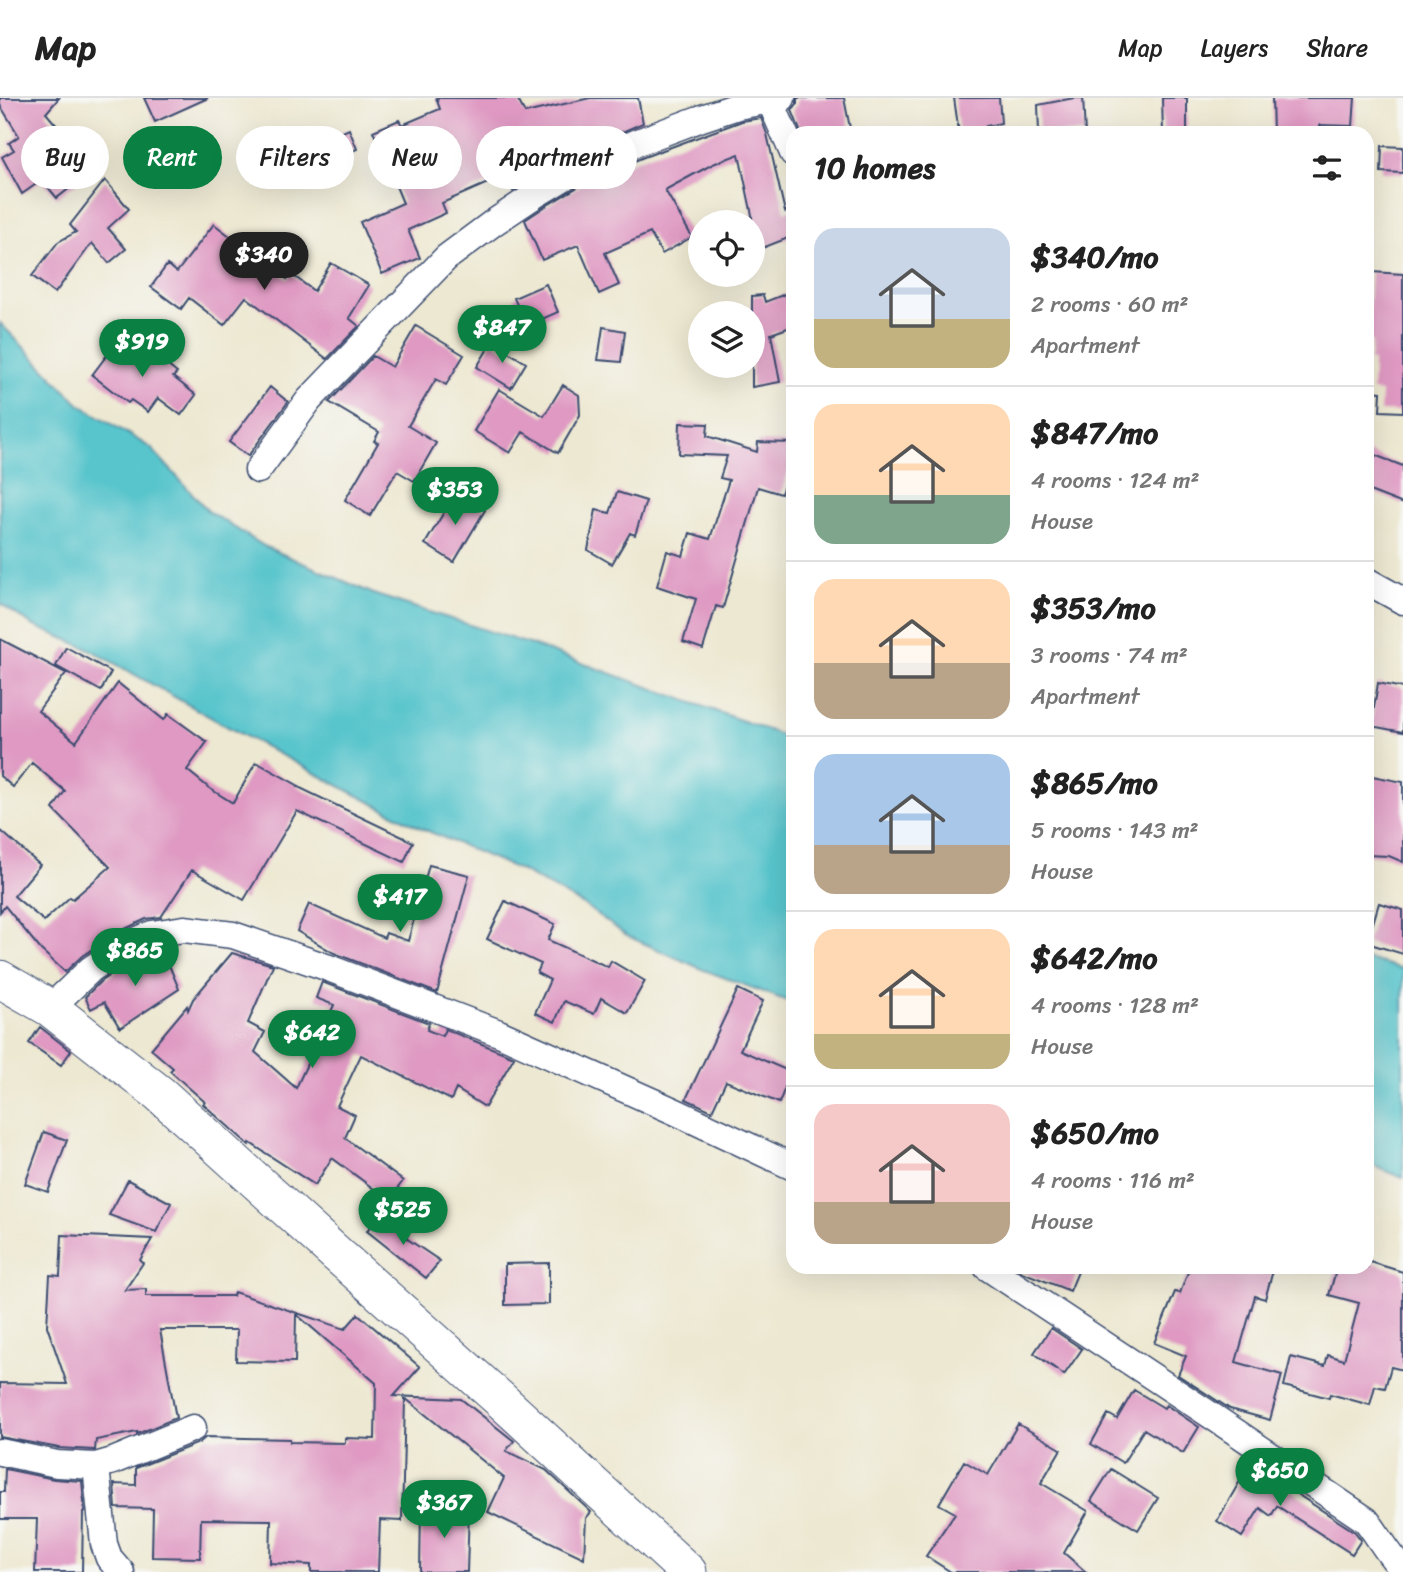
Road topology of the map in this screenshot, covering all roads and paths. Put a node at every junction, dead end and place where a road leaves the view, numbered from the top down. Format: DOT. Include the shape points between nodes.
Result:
graph roads {
  1 [pos="774,99"];
  2 [pos="786,133"];
  3 [pos="258,470"];
  4 [pos="1374,585"];
  5 [pos="1403,601"];
  6 [pos="0,979"];
  7 [pos="50,1008"];
  8 [pos="786,1164"];
  9 [pos="998,1274"];
  10 [pos="193,1429"];
  11 [pos="0,1452"];
  12 [pos="96,1466"];
  13 [pos="1403,1569"];
  14 [pos="121,1572"];
  15 [pos="688,1572"];
  1 -- 2 [label="street"];
  1 -- 3 [label="street" via="699,119 586,164 493,223 446,258 309,400"];
  4 -- 5 [label="street"];
  6 -- 7 [label="street"];
  7 -- 8 [label="street" via="91,969 152,934 184,929 233,935 499,1032"];
  7 -- 15 [label="street" via="160,1094"];
  9 -- 13 [label="street" via="1366,1520"];
  10 -- 12 [label="street"];
  11 -- 12 [label="street" via="57,1464"];
  12 -- 14 [label="street" via="104,1544"];
}
